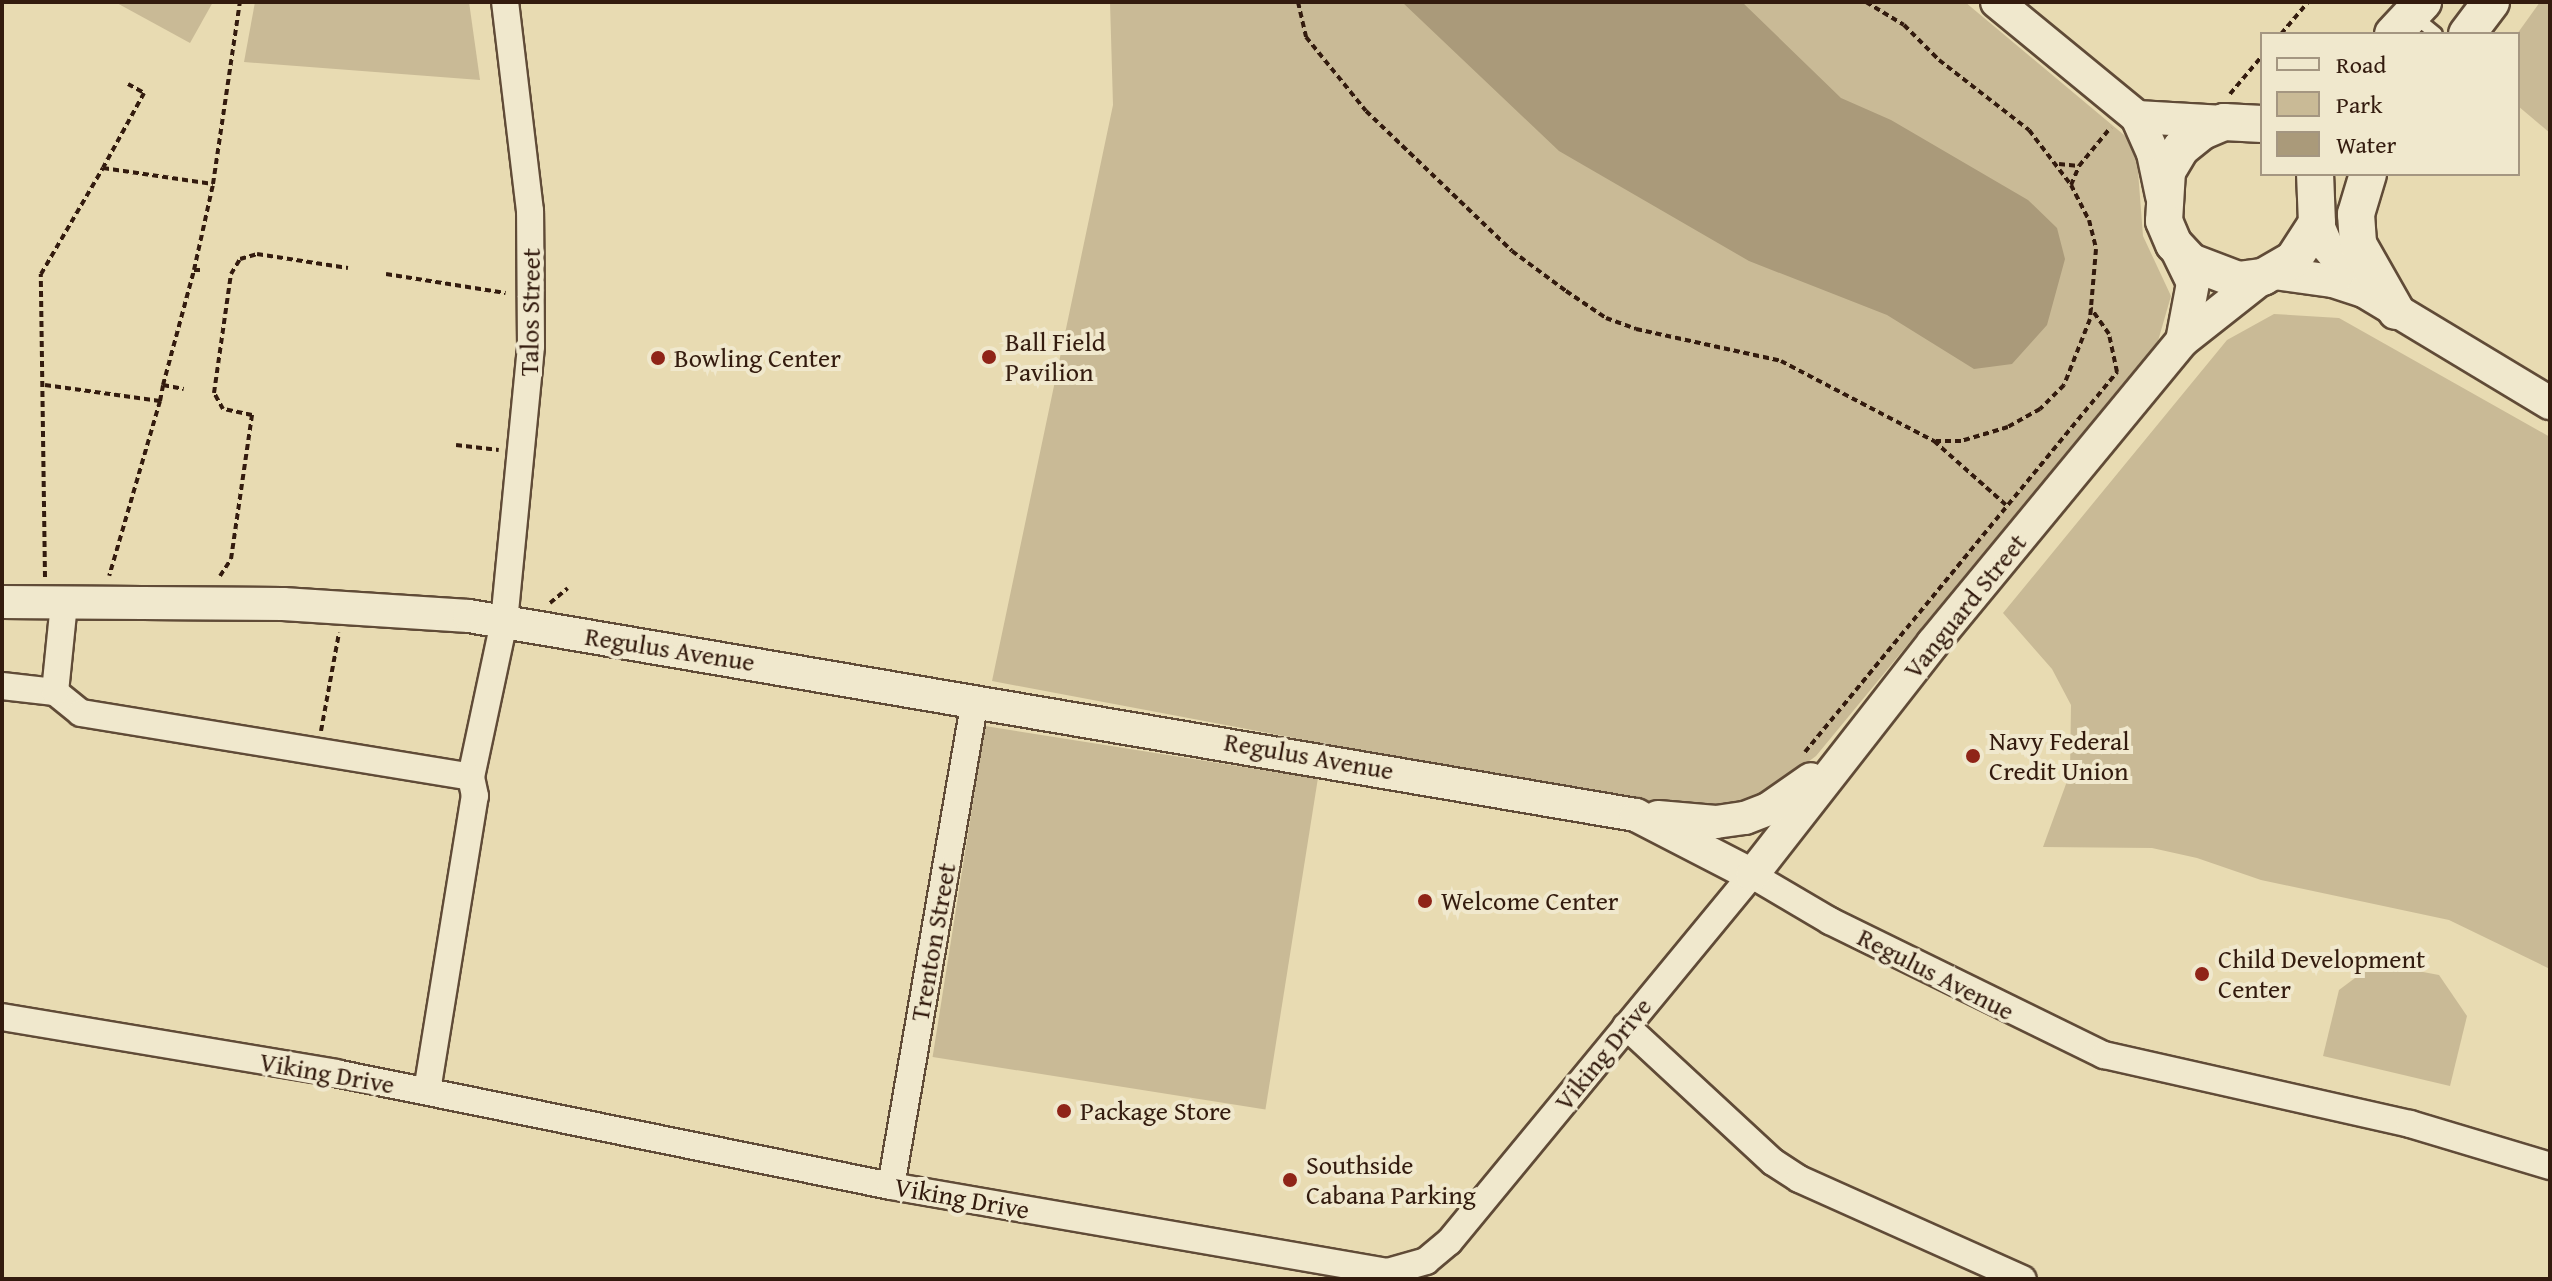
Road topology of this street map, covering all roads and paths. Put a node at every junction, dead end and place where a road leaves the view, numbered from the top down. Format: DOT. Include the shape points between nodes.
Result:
graph roads {
  1 [pos="240,2"];
  2 [pos="505,2"];
  3 [pos="1298,2"];
  4 [pos="1866,2"];
  5 [pos="1997,2"];
  6 [pos="2308,2"];
  7 [pos="2491,2"];
  8 [pos="2283,32"];
  9 [pos="2468,32"];
  10 [pos="128,84"];
  11 [pos="2127,118"];
  12 [pos="2224,122"];
  13 [pos="2260,124"];
  14 [pos="2056,163"];
  15 [pos="2079,166"];
  16 [pos="103,168"];
  17 [pos="2350,176"];
  18 [pos="2367,176"];
  19 [pos="213,184"];
  20 [pos="2071,185"];
  21 [pos="2162,196"];
  22 [pos="2317,202"];
  23 [pos="2174,244"];
  24 [pos="348,268"];
  25 [pos="194,270"];
  26 [pos="202,270"];
  27 [pos="386,274"];
  28 [pos="2268,275"];
  29 [pos="2364,291"];
  30 [pos="512,297"];
  31 [pos="2091,308"];
  32 [pos="2396,311"];
  33 [pos="2182,341"];
  34 [pos="44,385"];
  35 [pos="163,385"];
  36 [pos="184,389"];
  37 [pos="160,401"];
  38 [pos="2550,403"];
  39 [pos="1934,441"];
  40 [pos="456,445"];
  41 [pos="506,451"];
  42 [pos="2006,505"];
  43 [pos="214,584"];
  44 [pos="107,588"];
  45 [pos="55,595"];
  46 [pos="2,602"];
  47 [pos="342,617"];
  48 [pos="504,622"];
  49 [pos="2,686"];
  50 [pos="55,692"];
  51 [pos="975,699"];
  52 [pos="307,731"];
  53 [pos="320,733"];
  54 [pos="336,736"];
  55 [pos="1840,759"];
  56 [pos="1799,760"];
  57 [pos="471,777"];
  58 [pos="1636,815"];
  59 [pos="1752,875"];
  60 [pos="2,1017"];
  61 [pos="1626,1026"];
  62 [pos="427,1091"];
  63 [pos="2550,1166"];
  64 [pos="891,1186"];
  65 [pos="2023,1279"];
  1 -- 19 [label="path"];
  2 -- 48 [label="street, Talos Street" via="526,163 532,282 523,461"];
  3 -- 39 [label="path" via="1306,37 1366,111 1512,251 1566,291 1636,329 1781,361"];
  4 -- 14 [label="path" via="1904,25 1939,60 2029,130"];
  5 -- 11 [label="street"];
  6 -- 8 [label="path"];
  7 -- 9 [label="main road"];
  10 -- 16 [label="path" via="144,93"];
  11 -- 12 [label="street"];
  11 -- 15 [label="path"];
  11 -- 21 [label="street" via="2153,153"];
  12 -- 13 [label="main road"];
  12 -- 21 [label="main road" via="2181,148 2167,171"];
  14 -- 15 [label="path"];
  14 -- 20 [label="path"];
  15 -- 20 [label="path"];
  16 -- 19 [label="path"];
  16 -- 34 [label="path" via="41,274"];
  17 -- 22 [label="main road"];
  18 -- 32 [label="main road" via="2356,214 2358,244"];
  19 -- 25 [label="path"];
  20 -- 31 [label="path" via="2089,220 2096,249"];
  21 -- 23 [label="main road"];
  22 -- 28 [label="main road" via="2293,260"];
  22 -- 29 [label="street" via="2344,271"];
  23 -- 28 [label="main road" via="2213,275 2238,280"];
  23 -- 33 [label="street, Vanguard Street" via="2193,283"];
  24 -- 43 [label="path" via="257,254 240,259 231,274 214,393 223,409 252,415 231,559"];
  25 -- 26 [label="path"];
  25 -- 35 [label="path"];
  27 -- 30 [label="path" via="499,289"];
  28 -- 29 [label="street" via="2333,281"];
  28 -- 33 [label="street, Vanguard Street"];
  29 -- 32 [label="street"];
  31 -- 39 [label="path" via="2081,351 2064,385 2040,409 2008,427 1961,441"];
  31 -- 42 [label="path" via="2109,334 2117,372"];
  32 -- 38 [label="street"];
  33 -- 55 [label="street, Vanguard Street"];
  34 -- 37 [label="path"];
  34 -- 45 [label="path"];
  35 -- 36 [label="path"];
  35 -- 37 [label="path"];
  37 -- 44 [label="path"];
  39 -- 42 [label="path"];
  40 -- 41 [label="path"];
  42 -- 56 [label="path"];
  45 -- 46 [label="street, Regulus Avenue"];
  45 -- 48 [label="street, Regulus Avenue" via="343,606"];
  45 -- 50 [label="street"];
  47 -- 53 [label="path"];
  48 -- 51 [label="street, Regulus Avenue"];
  48 -- 57 [label="street, Talos Street"];
  49 -- 50 [label="street"];
  50 -- 57 [label="street" via="81,713"];
  51 -- 58 [label="street, Regulus Avenue"];
  51 -- 64 [label="street, Trenton Street"];
  52 -- 53 [label="path"];
  53 -- 54 [label="path"];
  55 -- 58 [label="street" via="1768,809 1745,818 1716,822"];
  55 -- 59 [label="street, Vanguard Street"];
  57 -- 62 [label="street, Talos Street" via="475,796"];
  58 -- 59 [label="street, Regulus Avenue"];
  59 -- 61 [label="street, Viking Drive"];
  59 -- 63 [label="street, Regulus Avenue" via="1830,921 2104,1055 2424,1127"];
  60 -- 62 [label="street, Viking Drive"];
  61 -- 64 [label="street, Viking Drive" via="1449,1242 1407,1269 1388,1272"];
  61 -- 65 [label="street" via="1773,1162 1799,1179"];
  62 -- 64 [label="street, Viking Drive"];
}
